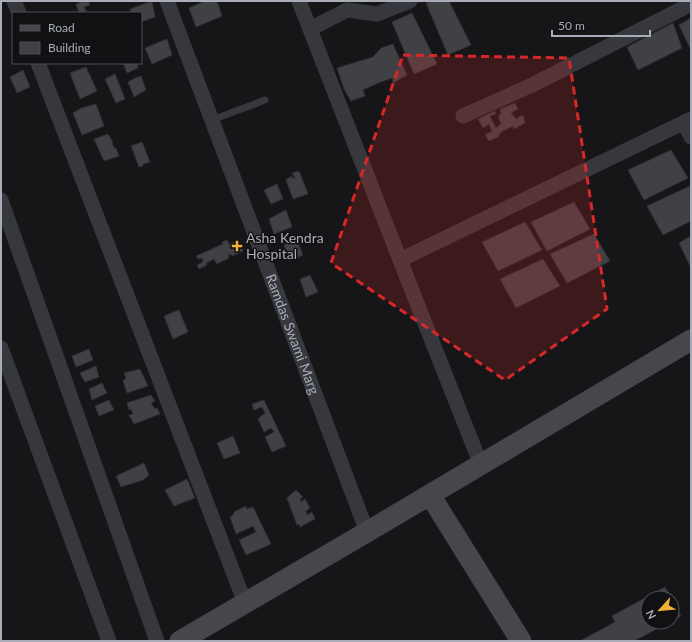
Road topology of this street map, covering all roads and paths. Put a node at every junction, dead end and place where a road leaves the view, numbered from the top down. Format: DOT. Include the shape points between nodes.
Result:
graph roads {
  1 [pos="14,1"];
  2 [pos="167,1"];
  3 [pos="300,1"];
  4 [pos="410,1"];
  5 [pos="691,4"];
  6 [pos="19,12"];
  7 [pos="310,29"];
  8 [pos="38,64"];
  9 [pos="265,100"];
  10 [pos="463,116"];
  11 [pos="212,120"];
  12 [pos="687,121"];
  13 [pos="691,137"];
  14 [pos="1,200"];
  15 [pos="400,260"];
  16 [pos="691,340"];
  17 [pos="1,348"];
  18 [pos="480,465"];
  19 [pos="430,495"];
  20 [pos="367,532"];
  21 [pos="245,603"];
  22 [pos="109,641"];
  23 [pos="157,641"];
  24 [pos="180,641"];
  25 [pos="521,641"];
  1 -- 6 [label="street"];
  2 -- 11 [label="street, Ramdas Swami Marg"];
  3 -- 7 [label="street"];
  4 -- 7 [label="street" via="377,14 347,10"];
  5 -- 10 [label="street" via="532,85"];
  7 -- 15 [label="street"];
  8 -- 21 [label="street"];
  9 -- 11 [label="lane"];
  11 -- 20 [label="street, Ramdas Swami Marg"];
  12 -- 13 [label="street"];
  12 -- 15 [label="street"];
  14 -- 23 [label="street"];
  15 -- 18 [label="street"];
  16 -- 18 [label="main road"];
  17 -- 22 [label="street"];
  18 -- 19 [label="main road"];
  19 -- 20 [label="main road"];
  19 -- 25 [label="main road"];
  20 -- 21 [label="main road"];
  21 -- 24 [label="main road"];
}
